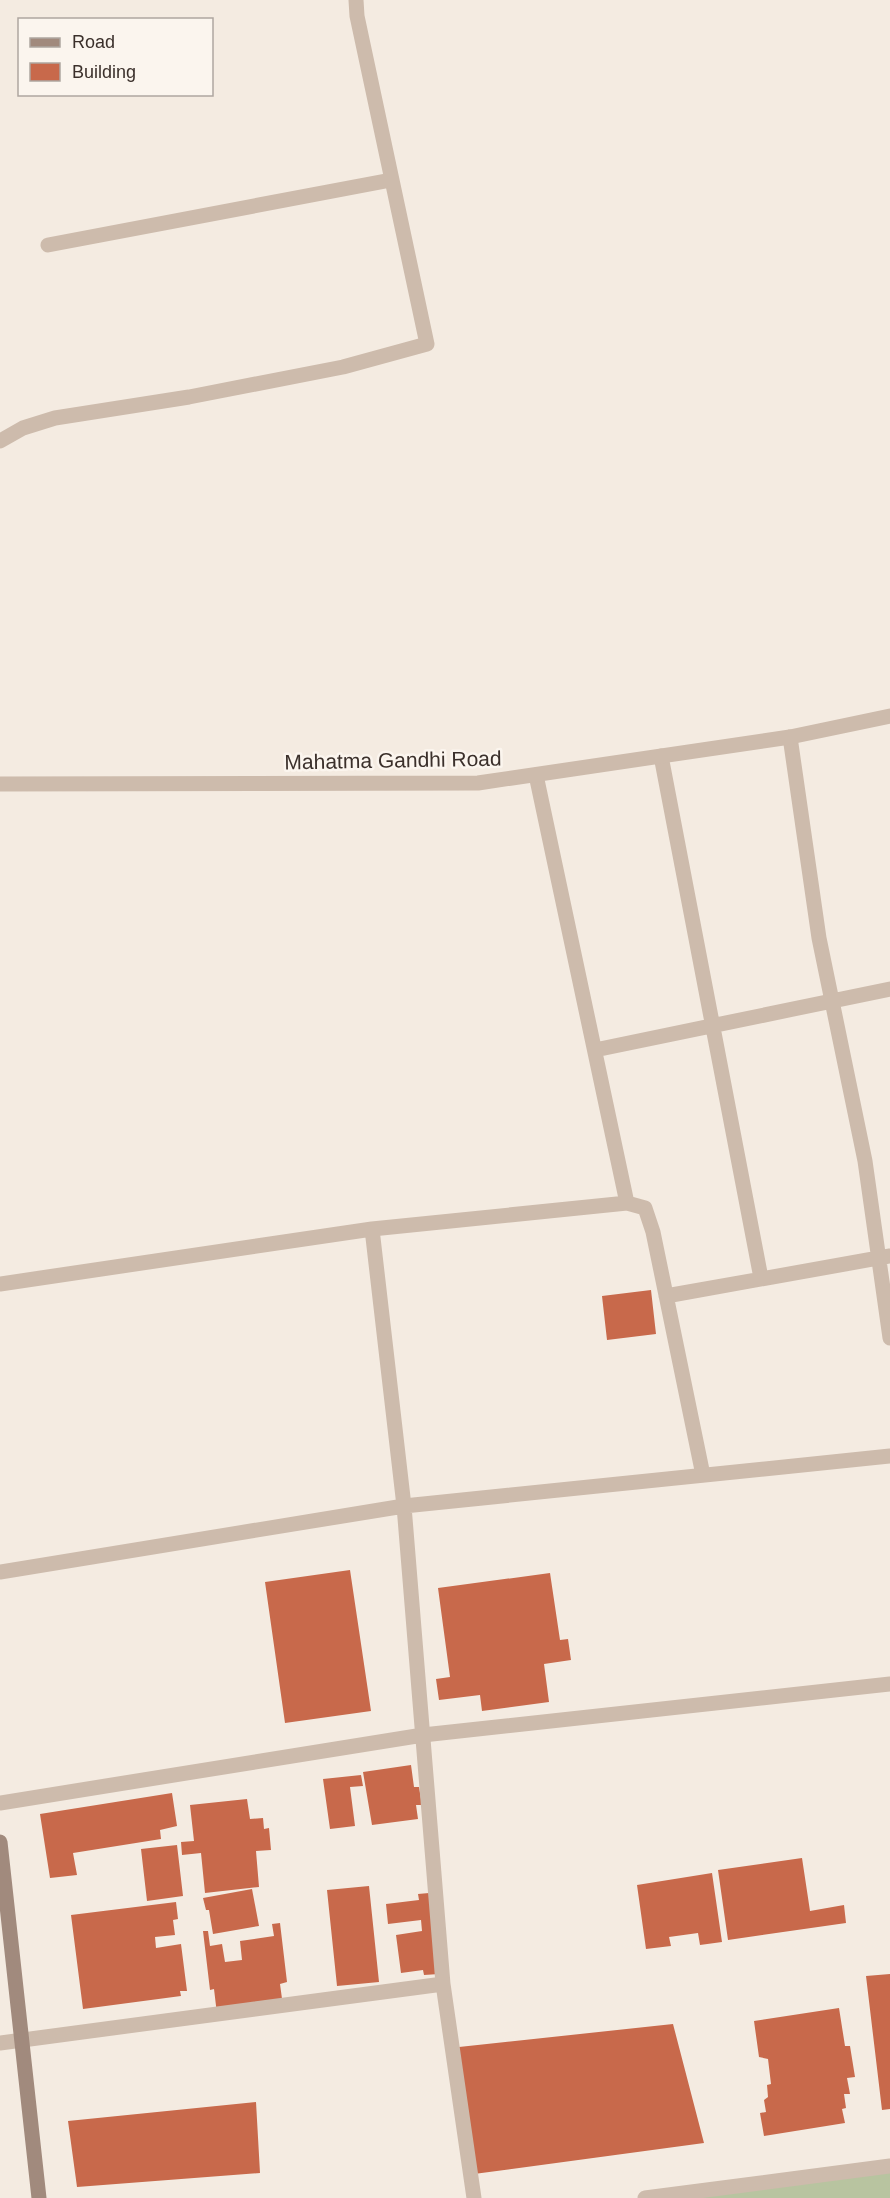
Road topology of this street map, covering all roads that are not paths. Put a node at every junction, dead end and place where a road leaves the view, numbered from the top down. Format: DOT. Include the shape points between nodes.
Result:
graph roads {
  1 [pos="356,0"];
  2 [pos="391,180"];
  3 [pos="48,245"];
  4 [pos="0,441"];
  5 [pos="890,716"];
  6 [pos="790,737"];
  7 [pos="661,756"];
  8 [pos="536,775"];
  9 [pos="0,784"];
  10 [pos="890,989"];
  11 [pos="832,1001"];
  12 [pos="712,1026"];
  13 [pos="594,1050"];
  14 [pos="627,1203"];
  15 [pos="372,1228"];
  16 [pos="885,1257"];
  17 [pos="761,1278"];
  18 [pos="0,1284"];
  19 [pos="666,1296"];
  20 [pos="890,1338"];
  21 [pos="890,1456"];
  22 [pos="702,1475"];
  23 [pos="404,1506"];
  24 [pos="0,1572"];
  25 [pos="890,1684"];
  26 [pos="423,1735"];
  27 [pos="0,1803"];
  28 [pos="0,1842"];
  29 [pos="443,1984"];
  30 [pos="24,2041"];
  31 [pos="0,2043"];
  32 [pos="890,2166"];
  33 [pos="39,2198"];
  34 [pos="474,2198"];
  35 [pos="645,2198"];
  1 -- 2 [label="street"];
  2 -- 3 [label="street"];
  2 -- 4 [label="street" via="427,344 343,367 55,418 23,428"];
  5 -- 6 [label="street, Mahatma Gandhi Road"];
  6 -- 7 [label="street, Mahatma Gandhi Road"];
  6 -- 11 [label="street"];
  7 -- 8 [label="street, Mahatma Gandhi Road"];
  7 -- 12 [label="street"];
  8 -- 9 [label="street, Mahatma Gandhi Road" via="478,783"];
  8 -- 13 [label="street"];
  10 -- 11 [label="street"];
  11 -- 12 [label="street"];
  11 -- 16 [label="street"];
  12 -- 13 [label="street"];
  12 -- 17 [label="street"];
  13 -- 14 [label="street"];
  14 -- 15 [label="street"];
  14 -- 19 [label="street" via="645,1208"];
  15 -- 18 [label="street"];
  15 -- 23 [label="street"];
  16 -- 17 [label="street"];
  16 -- 20 [label="street"];
  17 -- 19 [label="street"];
  19 -- 22 [label="street"];
  21 -- 22 [label="street"];
  22 -- 23 [label="street"];
  23 -- 24 [label="street"];
  23 -- 26 [label="street"];
  25 -- 26 [label="street"];
  26 -- 27 [label="street"];
  26 -- 29 [label="street"];
  28 -- 30 [label="main road"];
  29 -- 30 [label="street"];
  29 -- 34 [label="street"];
  30 -- 31 [label="street"];
  30 -- 33 [label="main road"];
  32 -- 35 [label="street"];
}
